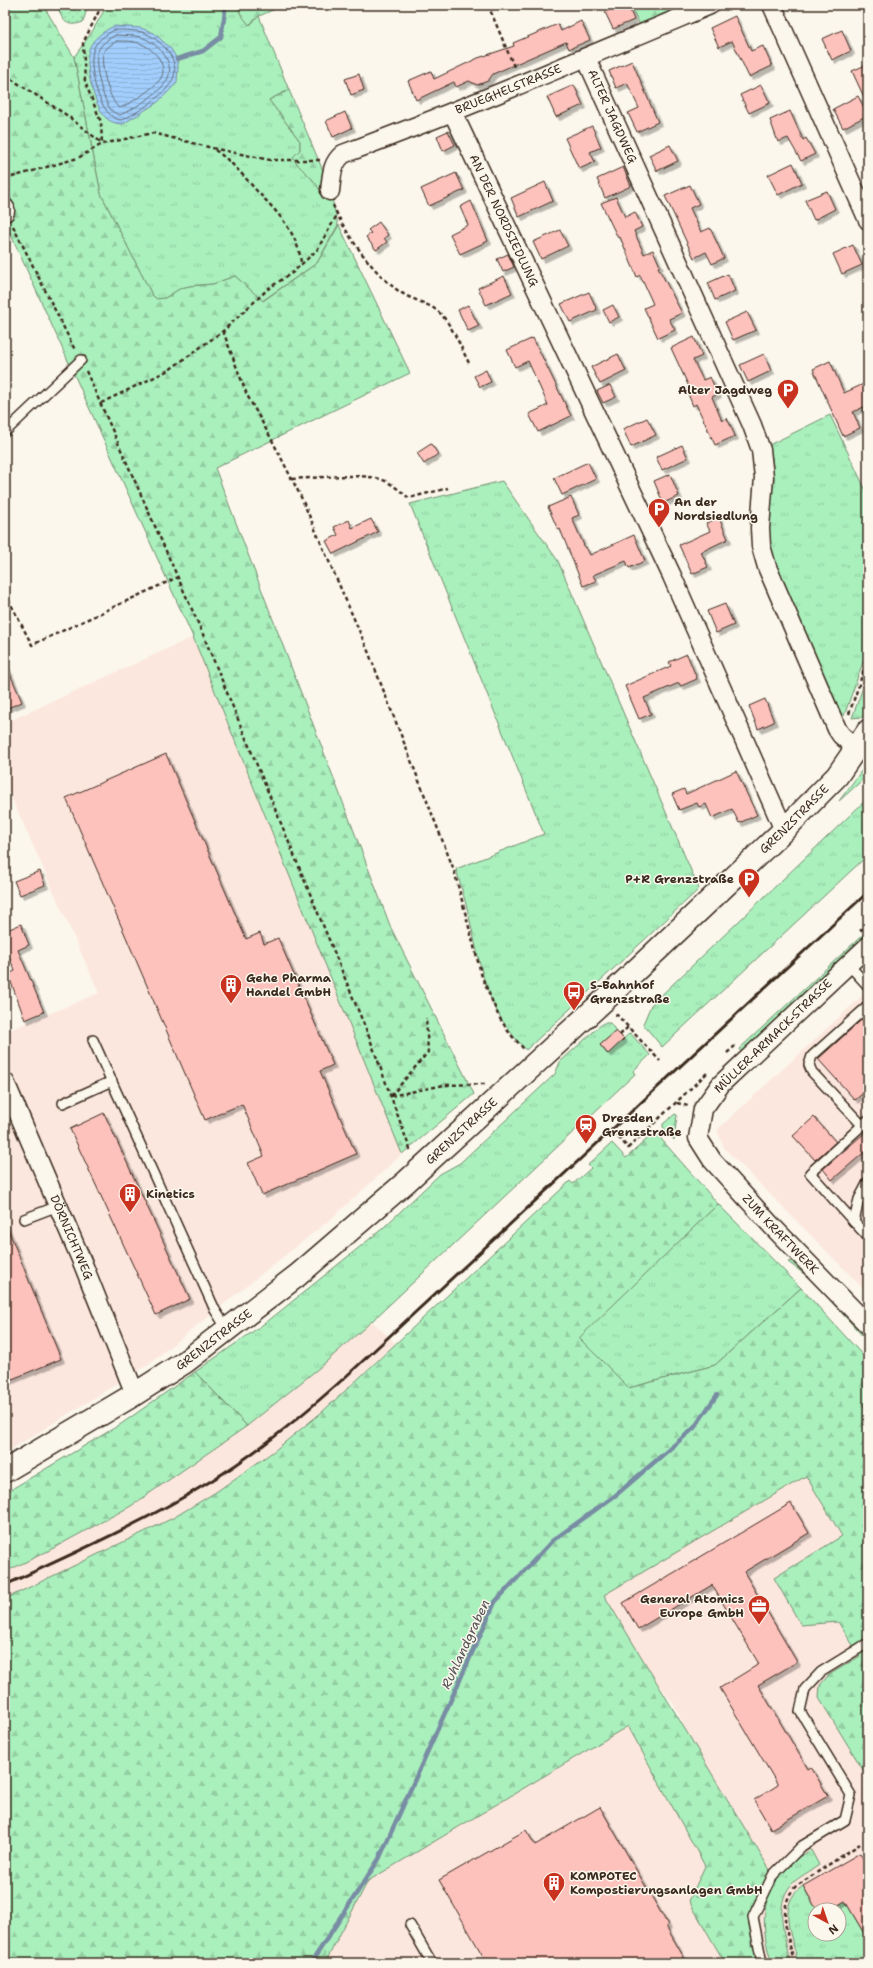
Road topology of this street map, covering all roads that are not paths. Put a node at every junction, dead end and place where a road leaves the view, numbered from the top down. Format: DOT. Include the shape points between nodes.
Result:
graph roads {
  1 [pos="710,5"];
  2 [pos="772,5"];
  3 [pos="586,58"];
  4 [pos="453,113"];
  5 [pos="330,191"];
  6 [pos="868,220"];
  7 [pos="80,360"];
  8 [pos="5,432"];
  9 [pos="855,738"];
  10 [pos="784,830"];
  11 [pos="868,946"];
  12 [pos="848,964"];
  13 [pos="868,986"];
  14 [pos="868,1006"];
  15 [pos="93,1040"];
  16 [pos="112,1081"];
  17 [pos="5,1082"];
  18 [pos="63,1103"];
  19 [pos="865,1123"];
  20 [pos="698,1138"];
  21 [pos="868,1182"];
  22 [pos="58,1206"];
  23 [pos="24,1219"];
  24 [pos="854,1222"];
  25 [pos="868,1237"];
  26 [pos="868,1325"];
  27 [pos="228,1330"];
  28 [pos="135,1394"];
  29 [pos="5,1471"];
  30 [pos="868,1643"];
  31 [pos="410,1925"];
  32 [pos="432,1963"];
  33 [pos="762,1963"];
  1 -- 3 [label="street, BRUEGHELSTRASSE"];
  2 -- 6 [label="street"];
  3 -- 4 [label="street, BRUEGHELSTRASSE"];
  3 -- 9 [label="street, ALTER JAGDWEG" via="752,425 761,450 764,477 761,546 768,567"];
  4 -- 5 [label="street, BRUEGHELSTRASSE" via="343,154 336,160 333,168"];
  4 -- 10 [label="street, AN DER NORDSIEDLUNG" via="672,576"];
  7 -- 8 [label="lane"];
  9 -- 10 [label="main road, GRENZSTRASSE" via="847,763"];
  10 -- 27 [label="main road, GRENZSTRASSE" via="418,1172 298,1275"];
  11 -- 12 [label="street, MÜLLER-ARMACK-STRASSE"];
  12 -- 13 [label="lane"];
  12 -- 20 [label="street, MÜLLER-ARMACK-STRASSE" via="721,1084 703,1109"];
  14 -- 19 [label="lane" via="812,1056 809,1065 812,1072"];
  15 -- 16 [label="lane"];
  16 -- 18 [label="lane"];
  16 -- 27 [label="lane" via="215,1310"];
  17 -- 22 [label="street, DÖRNICHTWEG"];
  19 -- 24 [label="lane" via="810,1173"];
  20 -- 26 [label="street, ZUM KRAFTWERK" via="712,1160 761,1214"];
  21 -- 24 [label="lane" via="859,1200"];
  22 -- 23 [label="lane"];
  22 -- 28 [label="street, DÖRNICHTWEG"];
  24 -- 25 [label="lane"];
  27 -- 28 [label="main road, GRENZSTRASSE"];
  28 -- 29 [label="main road, GRENZSTRASSE"];
  30 -- 33 [label="lane" via="821,1672 805,1689 800,1711 851,1795 845,1820 802,1846 773,1875 753,1917"];
  31 -- 32 [label="lane"];
}
